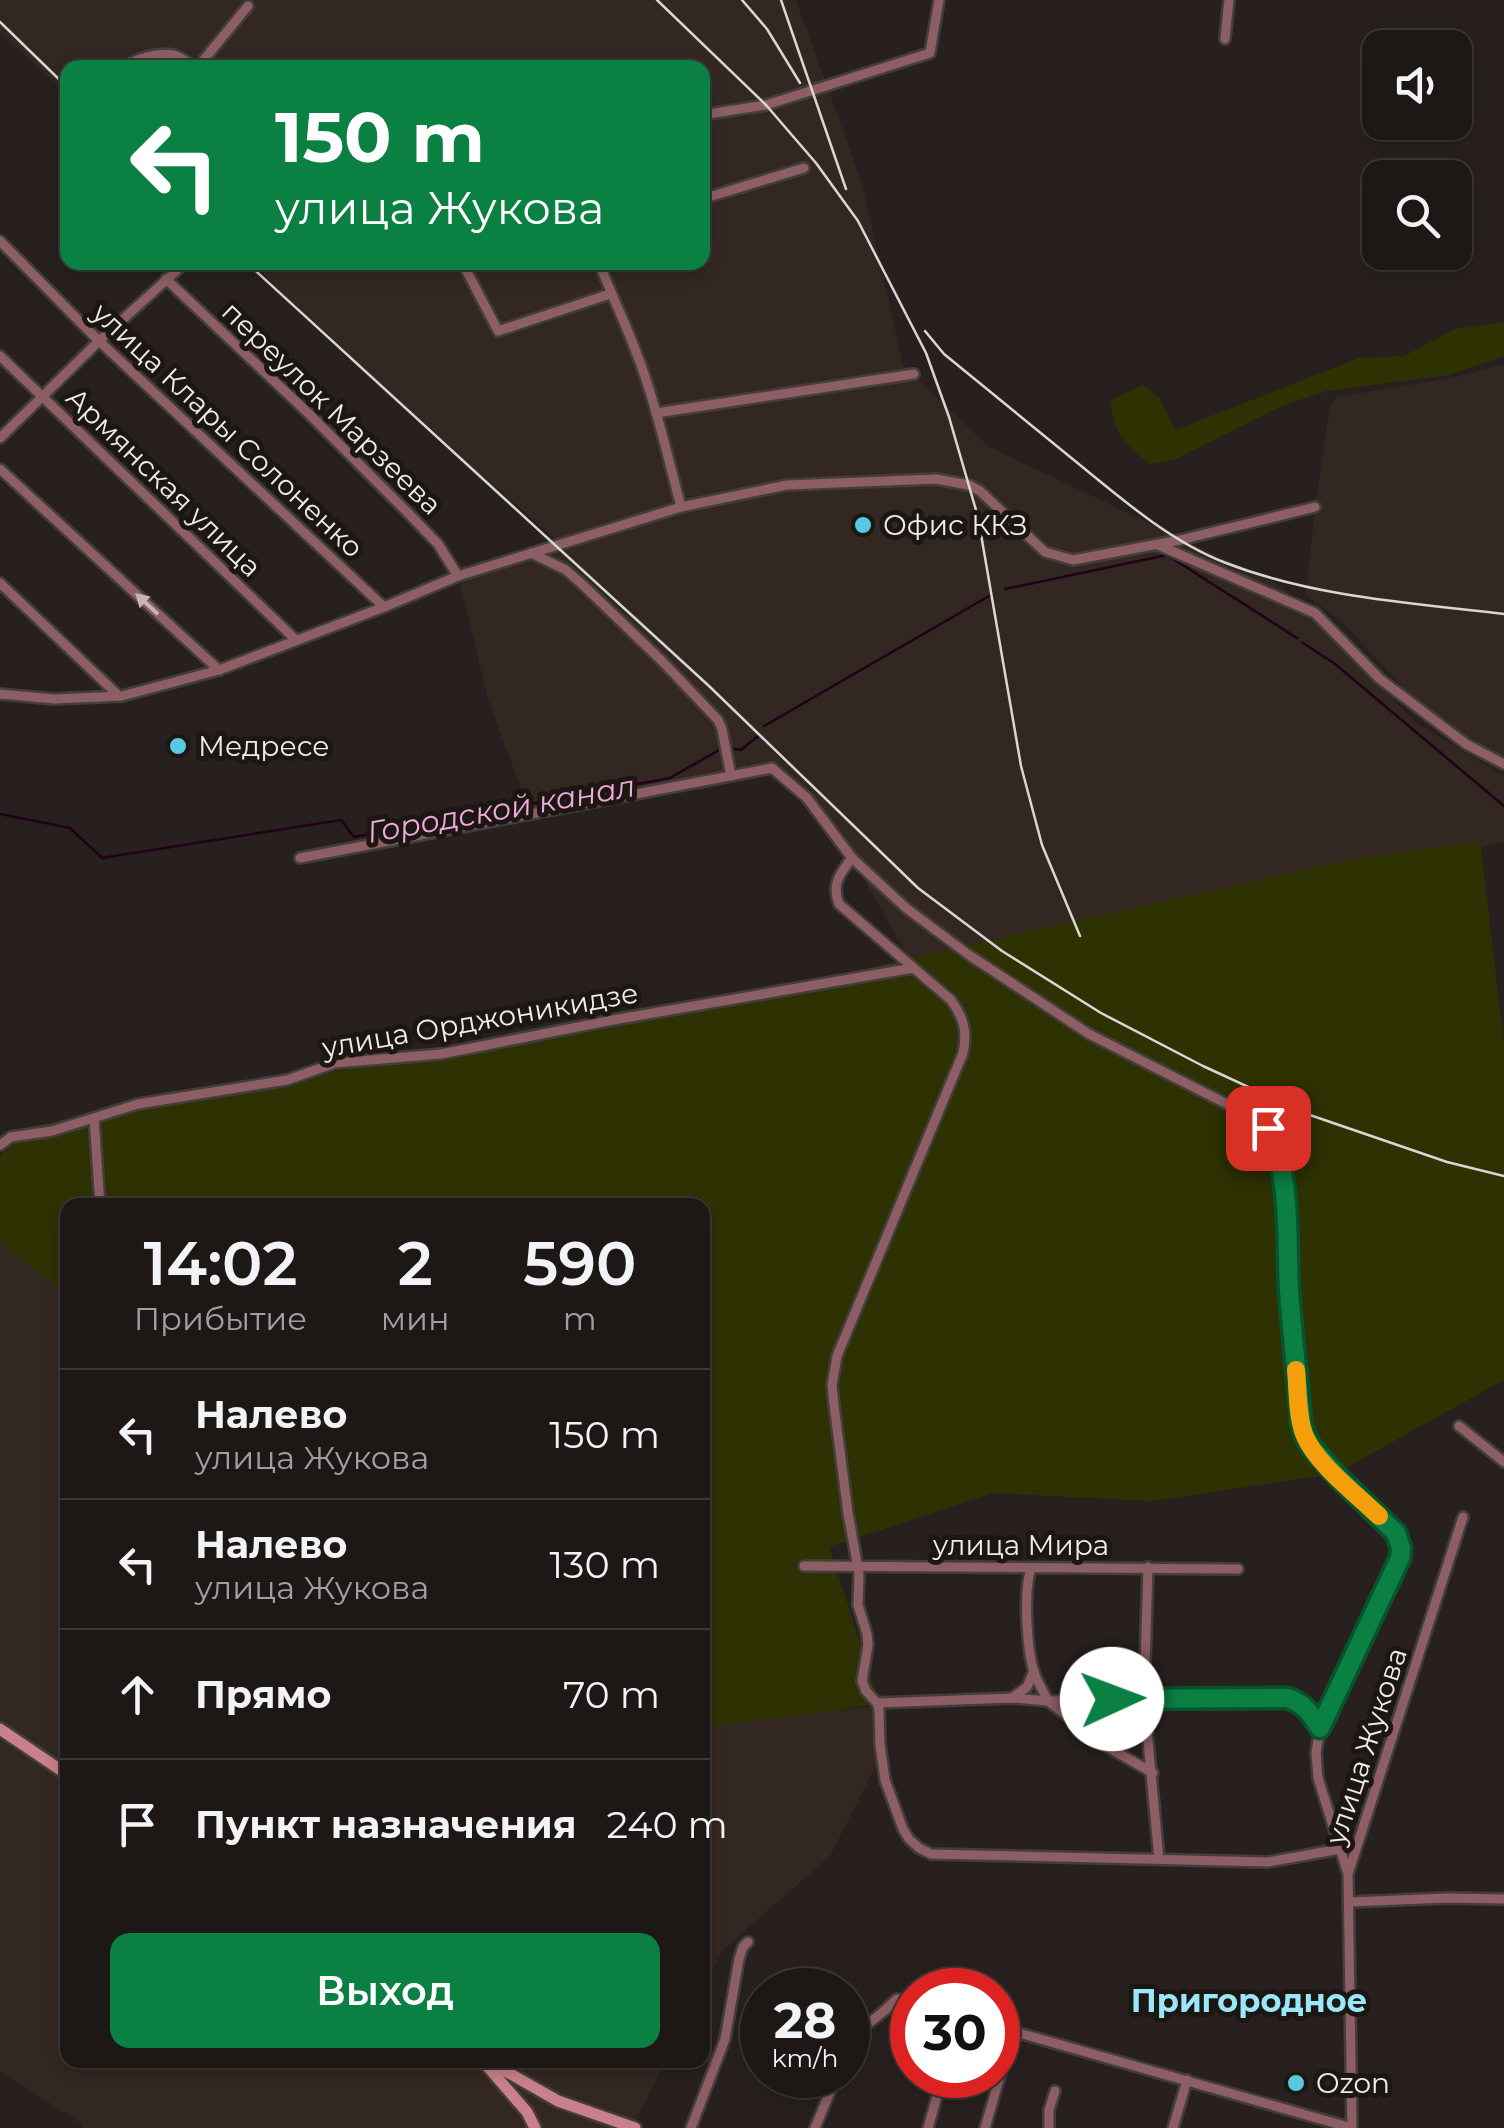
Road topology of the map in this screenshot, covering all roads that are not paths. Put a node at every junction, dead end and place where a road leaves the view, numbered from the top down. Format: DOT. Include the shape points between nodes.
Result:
graph roads {
  1 [pos="939,0"];
  2 [pos="1229,0"];
  3 [pos="248,6"];
  4 [pos="1225,39"];
  5 [pos="138,60"];
  6 [pos="182,60"];
  7 [pos="204,60"];
  8 [pos="710,113"];
  9 [pos="804,168"];
  10 [pos="710,197"];
  11 [pos="0,241"];
  12 [pos="177,270"];
  13 [pos="466,270"];
  14 [pos="602,270"];
  15 [pos="166,279"];
  16 [pos="610,294"];
  17 [pos="99,341"];
  18 [pos="0,356"];
  19 [pos="914,374"];
  20 [pos="42,396"];
  21 [pos="656,413"];
  22 [pos="0,438"];
  23 [pos="0,468"];
  24 [pos="681,507"];
  25 [pos="1315,507"];
  26 [pos="1156,544"];
  27 [pos="531,554"];
  28 [pos="458,576"];
  29 [pos="0,584"];
  30 [pos="384,607"];
  31 [pos="296,640"];
  32 [pos="219,670"];
  33 [pos="0,694"];
  34 [pos="118,696"];
  35 [pos="1504,764"];
  36 [pos="731,776"];
  37 [pos="300,858"];
  38 [pos="852,858"];
  39 [pos="913,968"];
  40 [pos="94,1118"];
  41 [pos="0,1144"];
  42 [pos="100,1198"];
  43 [pos="1459,1426"];
  44 [pos="1504,1462"];
  45 [pos="1463,1517"];
  46 [pos="804,1566"];
  47 [pos="858,1567"];
  48 [pos="1148,1567"];
  49 [pos="1031,1569"];
  50 [pos="1238,1569"];
  51 [pos="1034,1672"];
  52 [pos="1012,1698"];
  53 [pos="1144,1698"];
  54 [pos="1048,1701"];
  55 [pos="877,1703"];
  56 [pos="1320,1728"];
  57 [pos="0,1729"];
  58 [pos="60,1770"];
  59 [pos="1152,1772"];
  60 [pos="1340,1849"];
  61 [pos="1158,1859"];
  62 [pos="1348,1874"];
  63 [pos="1504,1900"];
  64 [pos="1350,1902"];
  65 [pos="748,1942"];
  66 [pos="890,2004"];
  67 [pos="870,2020"];
  68 [pos="1020,2033"];
  69 [pos="491,2068"];
  70 [pos="498,2068"];
  71 [pos="1187,2080"];
  72 [pos="1054,2091"];
  73 [pos="827,2098"];
  74 [pos="936,2098"];
  75 [pos="994,2098"];
  76 [pos="535,2128"];
  77 [pos="635,2128"];
  78 [pos="691,2128"];
  79 [pos="815,2128"];
  80 [pos="928,2128"];
  81 [pos="985,2128"];
  82 [pos="1049,2128"];
  83 [pos="1173,2128"];
  84 [pos="1352,2128"];
  1 -- 8 [label="street" via="930,53 766,105"];
  2 -- 4 [label="street"];
  3 -- 7 [label="street"];
  5 -- 6 [label="street"];
  9 -- 10 [label="street"];
  11 -- 17 [label="street, улица Клары Солоненко"];
  12 -- 15 [label="street"];
  13 -- 16 [label="street" via="498,332"];
  14 -- 16 [label="street"];
  15 -- 17 [label="street"];
  15 -- 28 [label="street, переулок Марзеева" via="408,513"];
  16 -- 21 [label="street"];
  17 -- 20 [label="street"];
  17 -- 30 [label="street, улица Клары Солоненко"];
  18 -- 20 [label="street, Армянская улица"];
  19 -- 21 [label="street"];
  20 -- 22 [label="street"];
  20 -- 31 [label="street, Армянская улица"];
  21 -- 24 [label="street"];
  32 -- 23 [label="street, one-way"];
  24 -- 26 [label="street" via="787,485 936,479 980,490 1044,552 1073,560"];
  24 -- 27 [label="street"];
  25 -- 26 [label="street"];
  26 -- 35 [label="street" via="1315,613 1380,679"];
  27 -- 28 [label="street"];
  27 -- 36 [label="street" via="585,586 718,720"];
  28 -- 30 [label="street"];
  29 -- 34 [label="street"];
  30 -- 31 [label="street"];
  31 -- 32 [label="street"];
  32 -- 34 [label="street"];
  33 -- 34 [label="street"];
  36 -- 37 [label="street"];
  36 -- 38 [label="street" via="772,768 806,798"];
  38 -- 39 [label="street" via="836,885 839,904"];
  38 -- 56 [label="street, улица Жукова" via="954,944 1088,1034 1256,1116 1268,1128 1284,1175 1305,1436 1396,1533 1401,1548"];
  39 -- 40 [label="street, улица Орджоникидзе" via="441,1054 334,1062 287,1080 138,1104"];
  39 -- 47 [label="street" via="951,1000 966,1040 836,1356 832,1385"];
  40 -- 41 [label="street, улица Орджоникидзе"];
  40 -- 42 [label="street"];
  43 -- 44 [label="street"];
  45 -- 62 [label="street, улица Жукова"];
  46 -- 47 [label="street, улица Мира"];
  47 -- 49 [label="street, улица Мира"];
  47 -- 55 [label="street" via="868,1645 862,1681"];
  48 -- 49 [label="street, улица Мира"];
  48 -- 50 [label="street, улица Мира"];
  48 -- 53 [label="street"];
  49 -- 51 [label="street" via="1026,1608"];
  51 -- 52 [label="street"];
  51 -- 54 [label="street"];
  52 -- 54 [label="street"];
  52 -- 55 [label="street"];
  53 -- 54 [label="street"];
  53 -- 56 [label="street" via="1287,1698 1307,1709"];
  53 -- 59 [label="street"];
  54 -- 59 [label="street"];
  55 -- 61 [label="street" via="885,1780 918,1848 932,1854"];
  56 -- 60 [label="street, улица Жукова" via="1318,1778"];
  57 -- 58 [label="street"];
  59 -- 61 [label="street"];
  60 -- 61 [label="street" via="1268,1862"];
  60 -- 62 [label="street, улица Жукова"];
  62 -- 64 [label="street, улица Жукова"];
  63 -- 64 [label="street"];
  64 -- 84 [label="street, улица Жукова"];
  65 -- 78 [label="street" via="725,2039"];
  66 -- 67 [label="street"];
  68 -- 71 [label="street"];
  69 -- 76 [label="street"];
  70 -- 77 [label="street" via="558,2101"];
  71 -- 83 [label="street"];
  71 -- 84 [label="street"];
  72 -- 82 [label="street"];
  73 -- 79 [label="street"];
  74 -- 80 [label="street"];
  75 -- 81 [label="street"];
}
